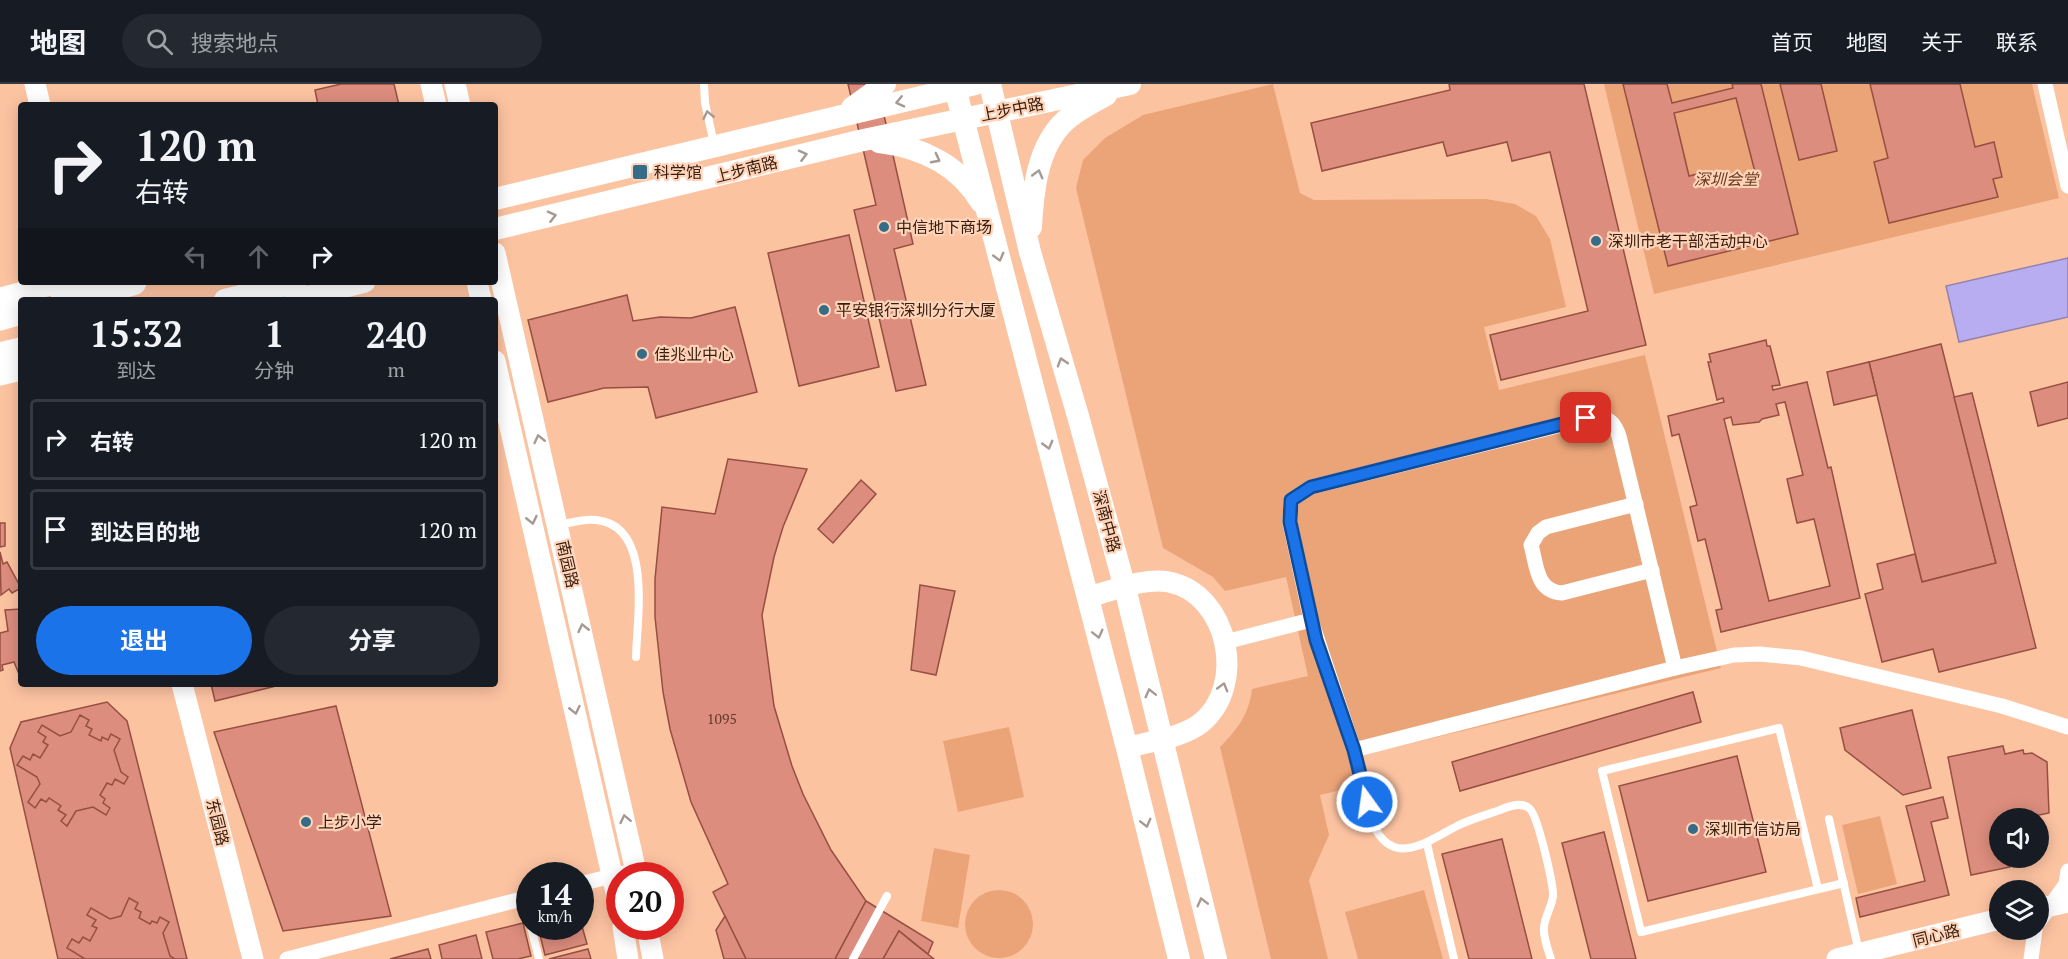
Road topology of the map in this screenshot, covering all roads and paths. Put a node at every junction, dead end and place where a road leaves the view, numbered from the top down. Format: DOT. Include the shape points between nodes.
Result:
graph roads {
  1 [pos="35,84"];
  2 [pos="431,84"];
  3 [pos="455,84"];
  4 [pos="704,84"];
  5 [pos="885,84"];
  6 [pos="990,84"];
  7 [pos="2045,84"];
  8 [pos="1126,85"];
  9 [pos="961,86"];
  10 [pos="39,102"];
  11 [pos="435,102"];
  12 [pos="459,102"];
  13 [pos="998,112"];
  14 [pos="845,114"];
  15 [pos="963,119"];
  16 [pos="860,141"];
  17 [pos="715,146"];
  18 [pos="2068,186"];
  19 [pos="498,198"];
  20 [pos="990,223"];
  21 [pos="498,229"];
  22 [pos="1030,252"];
  23 [pos="498,266"];
  24 [pos="50,285"];
  25 [pos="122,285"];
  26 [pos="284,285"];
  27 [pos="353,285"];
  28 [pos="0,297"];
  29 [pos="76,297"];
  30 [pos="237,297"];
  31 [pos="306,297"];
  32 [pos="18,312"];
  33 [pos="0,317"];
  34 [pos="18,352"];
  35 [pos="0,356"];
  36 [pos="18,371"];
  37 [pos="0,375"];
  38 [pos="499,394"];
  39 [pos="1636,504"];
  40 [pos="559,525"];
  41 [pos="1652,570"];
  42 [pos="1125,588"];
  43 [pos="1088,597"];
  44 [pos="1311,620"];
  45 [pos="1225,642"];
  46 [pos="636,657"];
  47 [pos="1675,668"];
  48 [pos="183,687"];
  49 [pos="2068,727"];
  50 [pos="1162,738"];
  51 [pos="1127,748"];
  52 [pos="1354,750"];
  53 [pos="1829,819"];
  54 [pos="1427,844"];
  55 [pos="610,862"];
  56 [pos="635,862"];
  57 [pos="2068,871"];
  58 [pos="1844,883"];
  59 [pos="1818,889"];
  60 [pos="887,896"];
  61 [pos="516,901"];
  62 [pos="2049,910"];
  63 [pos="1989,922"];
  64 [pos="534,940"];
  65 [pos="625,940"];
  66 [pos="649,940"];
  67 [pos="2034,940"];
  68 [pos="1860,953"];
  69 [pos="253,959"];
  70 [pos="287,959"];
  71 [pos="539,959"];
  72 [pos="628,959"];
  73 [pos="653,959"];
  74 [pos="853,959"];
  75 [pos="1179,959"];
  76 [pos="1216,959"];
  77 [pos="1454,959"];
  78 [pos="1551,959"];
  79 [pos="1837,959"];
  80 [pos="2031,959"];
  1 -- 10 [label="street"];
  2 -- 11 [label="street"];
  3 -- 12 [label="street"];
  17 -- 4 [label="lane, one-way"];
  5 -- 14 [label="main road"];
  6 -- 13 [label="main road, 深南中路"];
  7 -- 18 [label="street"];
  8 -- 13 [label="main road, 上步中路"];
  22 -- 8 [label="main road, one-way" via="1033,197 1043,154 1052,138 1066,120"];
  9 -- 14 [label="main road, 上步南路, one-way"];
  9 -- 15 [label="main road"];
  13 -- 15 [label="main road, 上步中路"];
  13 -- 22 [label="main road, 深南中路"];
  14 -- 17 [label="main road, 上步南路"];
  15 -- 16 [label="main road, 上步南路"];
  15 -- 20 [label="main road"];
  16 -- 20 [label="main road, one-way" via="908,147 948,166 975,192"];
  21 -- 16 [label="main road, 上步南路, one-way"];
  17 -- 19 [label="main road, 上步南路"];
  20 -- 43 [label="main road, one-way"];
  42 -- 22 [label="main road, 深南中路, one-way"];
  40 -- 23 [label="street, 南园路, one-way"];
  24 -- 28 [label="street"];
  25 -- 29 [label="highway"];
  26 -- 30 [label="main road"];
  27 -- 31 [label="street"];
  32 -- 33 [label="highway"];
  34 -- 35 [label="highway"];
  36 -- 37 [label="street"];
  38 -- 55 [label="street, 南园路, one-way"];
  39 -- 41 [label="street"];
  39 -- 41 [label="street" via="1546,527 1531,545 1541,585 1551,592 1563,593"];
  39 -- 44 [label="street" via="1615,425 1598,416 1311,487 1291,500 1289,509"];
  40 -- 46 [label="lane" via="598,520 620,530 628,540 638,570"];
  56 -- 40 [label="street, 南园路, one-way"];
  41 -- 47 [label="street"];
  42 -- 43 [label="street"];
  42 -- 45 [label="street" via="1162,581 1185,588 1208,607"];
  50 -- 42 [label="main road, 深南中路, one-way"];
  43 -- 51 [label="main road, one-way"];
  44 -- 45 [label="street"];
  44 -- 52 [label="street"];
  50 -- 45 [label="street, one-way" via="1194,728 1212,710 1225,682"];
  47 -- 49 [label="street" via="1734,655 1801,658 2002,706"];
  47 -- 52 [label="street"];
  48 -- 69 [label="street, 东园路"];
  50 -- 51 [label="street"];
  76 -- 50 [label="main road, 深南中路, one-way"];
  51 -- 75 [label="main road, one-way"];
  52 -- 54 [label="lane" via="1377,833 1394,847 1409,849"];
  53 -- 58 [label="lane"];
  54 -- 77 [label="lane"];
  54 -- 78 [label="lane" via="1458,826 1512,806 1530,809 1553,894 1543,929"];
  57 -- 62 [label="street" via="2066,884"];
  58 -- 59 [label="lane"];
  58 -- 68 [label="lane"];
  59 -- 59 [label="lane" via="1779,728 1602,771 1641,932"];
  60 -- 74 [label="lane"];
  61 -- 70 [label="street"];
  63 -- 68 [label="street, 同心路"];
  64 -- 71 [label="lane"];
  65 -- 72 [label="street"];
  66 -- 73 [label="street"];
  67 -- 80 [label="street"];
  68 -- 79 [label="street, 同心路"];
}
